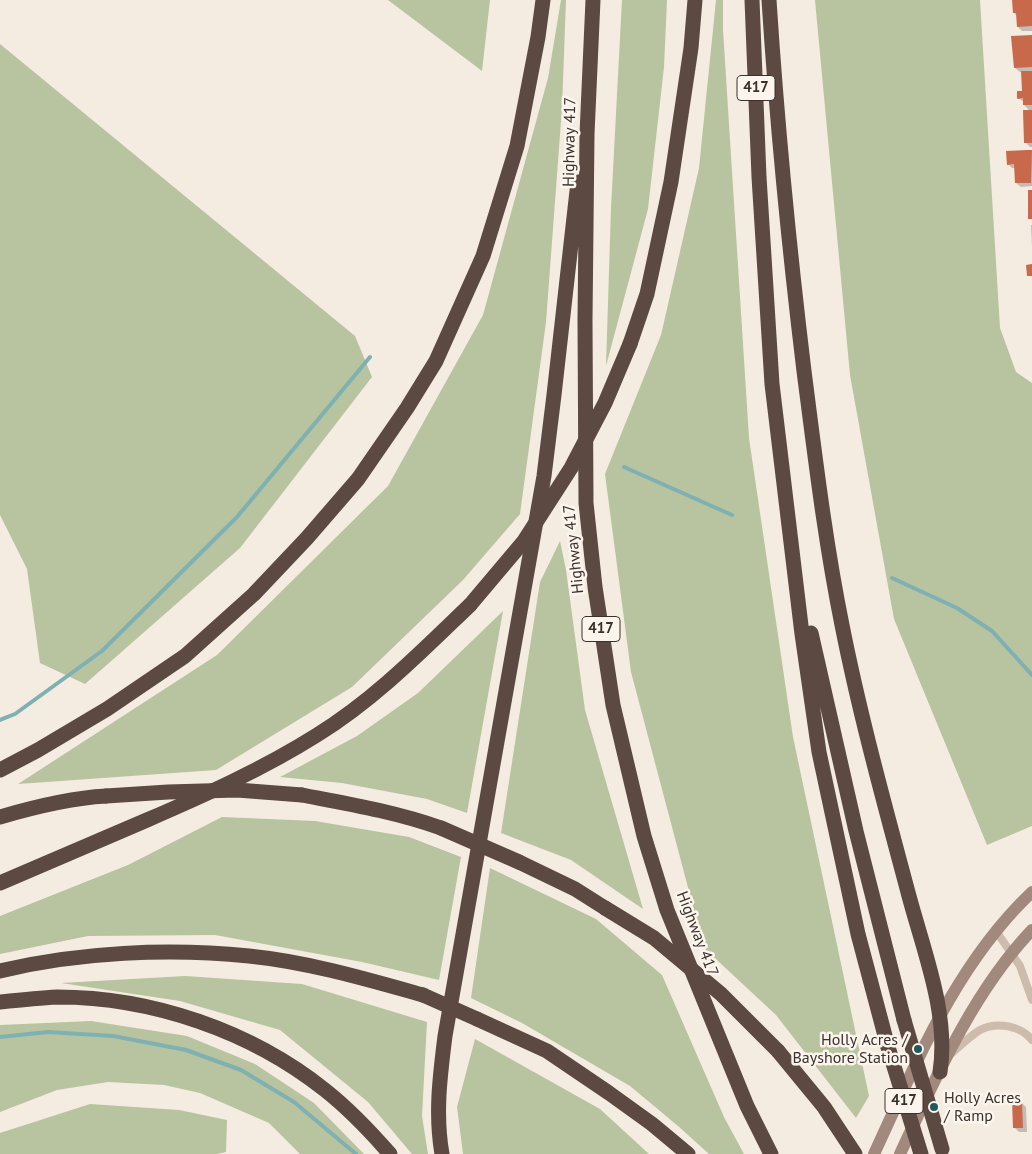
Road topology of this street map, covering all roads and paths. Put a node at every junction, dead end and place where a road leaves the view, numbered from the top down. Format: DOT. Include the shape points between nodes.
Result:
graph roads {
  1 [pos="543,0"];
  2 [pos="593,0"];
  3 [pos="695,0"];
  4 [pos="752,0"];
  5 [pos="769,0"];
  6 [pos="590,75"];
  7 [pos="792,551"];
  8 [pos="0,770"];
  9 [pos="0,816"];
  10 [pos="0,883"];
  11 [pos="1032,892"];
  12 [pos="1032,930"];
  13 [pos="996,931"];
  14 [pos="1012,952"];
  15 [pos="0,971"];
  16 [pos="1032,1000"];
  17 [pos="0,1002"];
  18 [pos="940,1014"];
  19 [pos="1032,1040"];
  20 [pos="947,1058"];
  21 [pos="940,1072"];
  22 [pos="942,1152"];
  23 [pos="390,1154"];
  24 [pos="442,1154"];
  25 [pos="688,1154"];
  26 [pos="771,1154"];
  27 [pos="855,1154"];
  28 [pos="874,1154"];
  29 [pos="900,1154"];
  30 [pos="921,1154"];
  1 -- 8 [label="highway" via="516,146 483,256 436,361 358,479 254,594 185,656 107,709"];
  2 -- 6 [label="highway, Highway 417 / 417"];
  3 -- 10 [label="highway, bridge" via="671,182 647,294 605,403 571,468 524,541 470,605 416,656 371,697 318,735 252,772"];
  4 -- 7 [label="highway, 417" via="772,384"];
  5 -- 18 [label="highway" via="795,290 832,570 857,690"];
  6 -- 24 [label="highway" via="544,476 442,1057 438,1101"];
  6 -- 26 [label="highway, Highway 417 / 417" via="585,311 586,504 613,705 644,836 667,910 747,1106"];
  7 -- 22 [label="highway, bridge" via="856,831 904,1020"];
  7 -- 30 [label="highway, 417, bridge" via="818,752 858,934"];
  9 -- 27 [label="highway, bridge" via="91,796 237,790 302,795 374,809 440,828 575,889 654,938 721,994 778,1051 835,1123"];
  11 -- 13 [label="main road"];
  12 -- 14 [label="main road"];
  13 -- 14 [label="lane"];
  13 -- 18 [label="main road"];
  14 -- 16 [label="lane"];
  14 -- 20 [label="main road" via="985,990"];
  15 -- 25 [label="highway, bridge" via="32,963 115,954 183,953 249,956 322,968 423,996 547,1051 652,1124"];
  17 -- 23 [label="highway" via="56,997 101,1000 176,1015 221,1029 304,1074 344,1106"];
  18 -- 21 [label="highway" via="943,1048"];
  18 -- 28 [label="main road"];
  19 -- 20 [label="lane" via="1010,1026 983,1028"];
  20 -- 21 [label="main road"];
  21 -- 29 [label="main road"];
}
